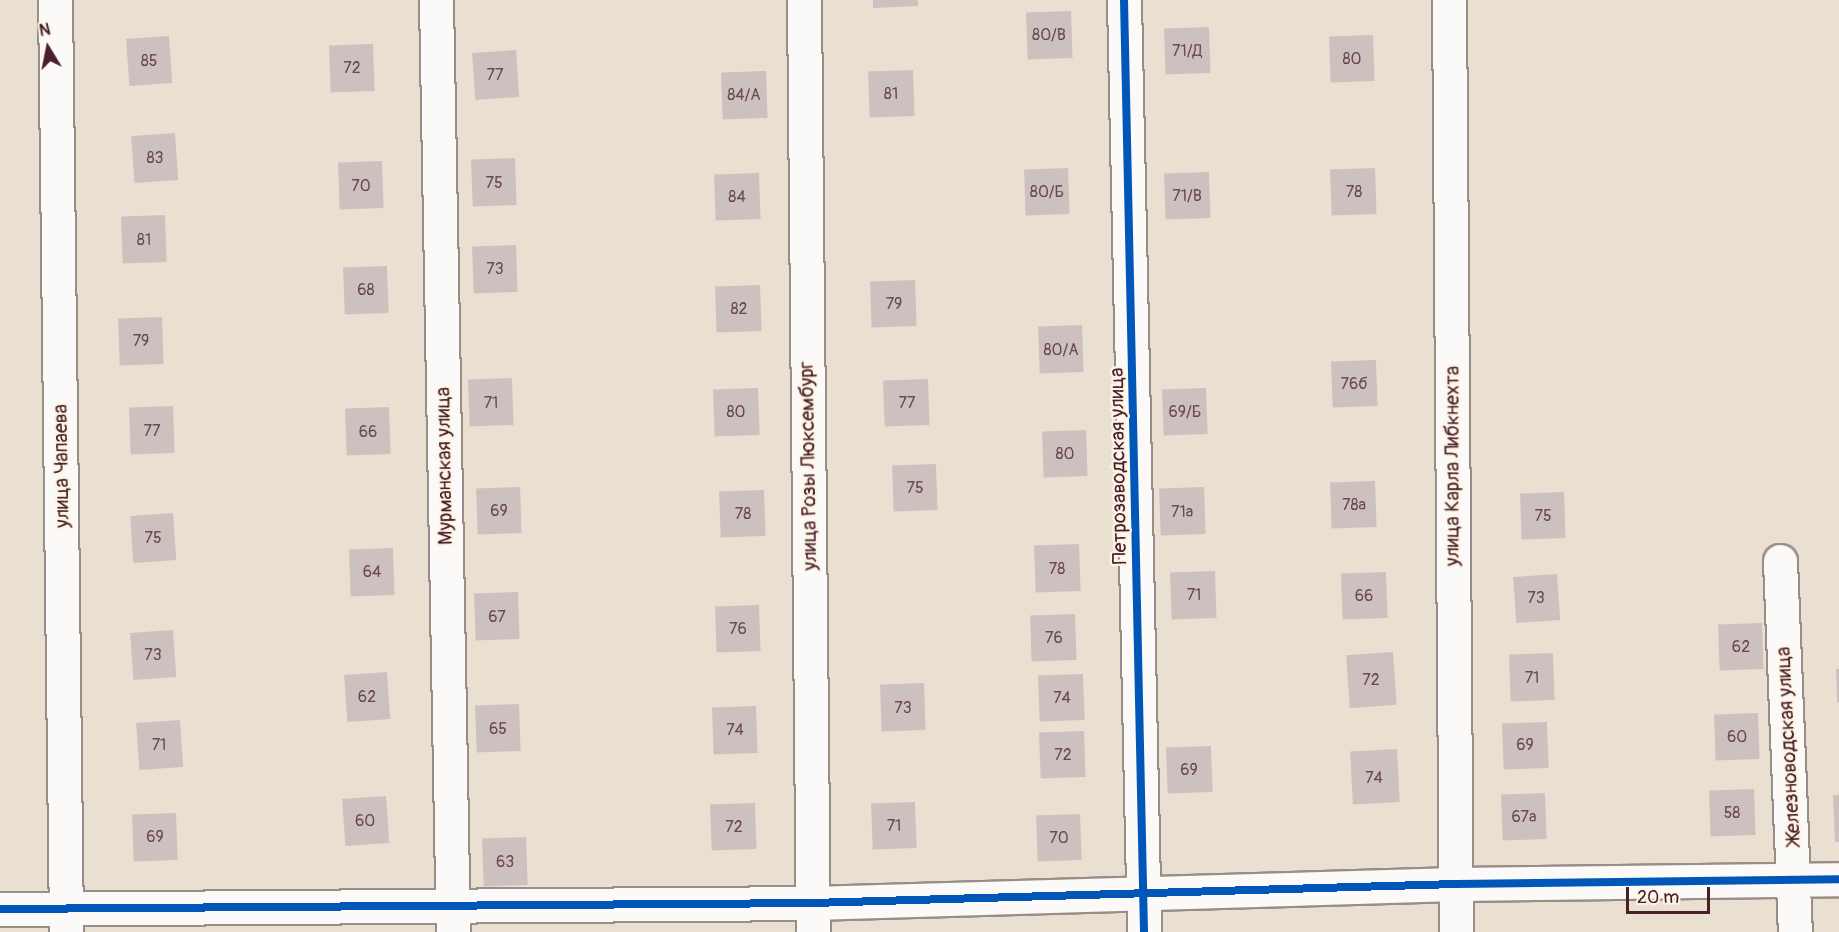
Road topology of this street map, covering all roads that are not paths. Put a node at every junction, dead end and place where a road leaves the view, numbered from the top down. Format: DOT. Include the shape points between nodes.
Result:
graph roads {
  1 [pos="55,0"];
  2 [pos="436,0"];
  3 [pos="804,0"];
  4 [pos="1124,0"];
  5 [pos="1449,0"];
  6 [pos="1780,561"];
  7 [pos="1794,878"];
  8 [pos="1839,879"];
  9 [pos="1456,884"];
  10 [pos="1144,894"];
  11 [pos="0,909"];
  12 [pos="813,918"];
  13 [pos="453,919"];
  14 [pos="66,920"];
  15 [pos="1144,932"];
  16 [pos="1456,932"];
  17 [pos="1795,932"];
  1 -- 14 [label="street, улица Чапаева"];
  2 -- 13 [label="street, Мурманская улица"];
  3 -- 12 [label="street, улица Розы Люксембург"];
  4 -- 10 [label="street, Петрозаводская улица"];
  5 -- 9 [label="street, улица Карла Либкнехта"];
  6 -- 7 [label="street, Железноводская улица"];
  7 -- 8 [label="street"];
  7 -- 9 [label="street"];
  7 -- 17 [label="street, Железноводская улица"];
  9 -- 10 [label="street"];
  9 -- 16 [label="street, улица Карла Либкнехта"];
  10 -- 12 [label="street"];
  10 -- 15 [label="street, Петрозаводская улица"];
  11 -- 14 [label="street"];
  12 -- 13 [label="street"];
  13 -- 14 [label="street"];
}
